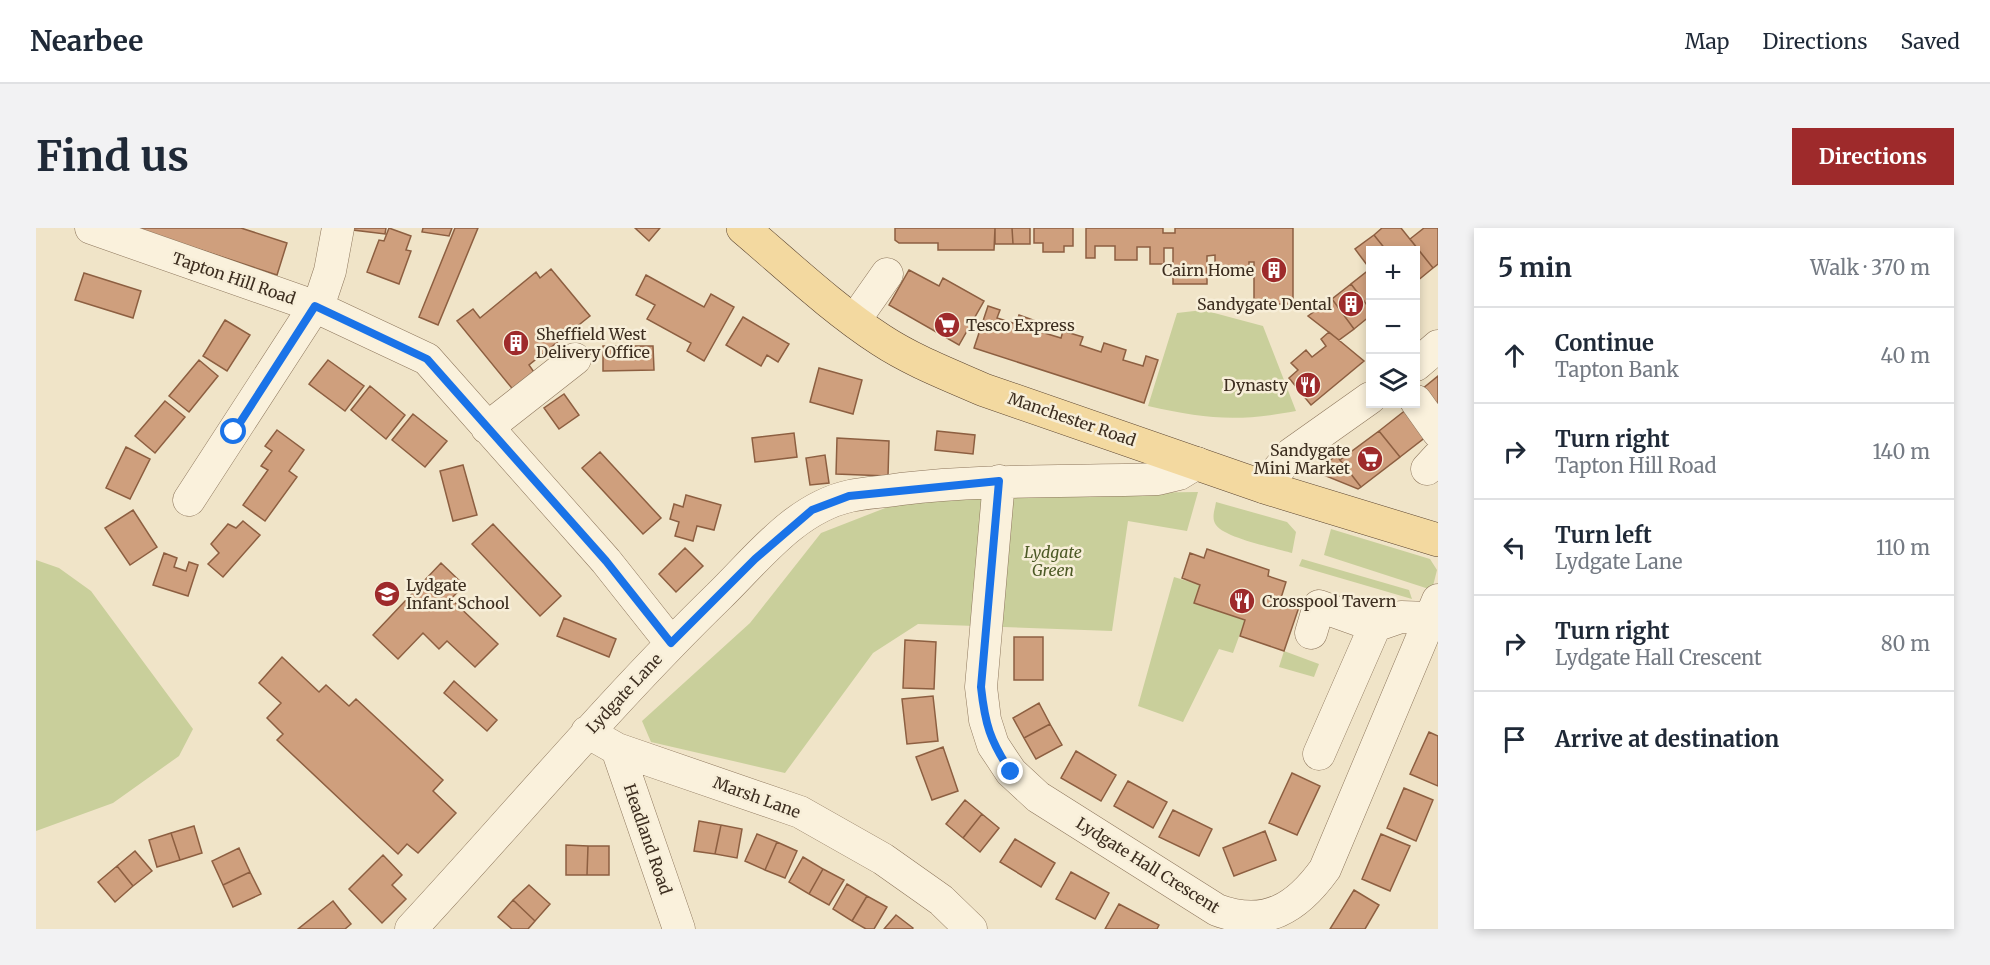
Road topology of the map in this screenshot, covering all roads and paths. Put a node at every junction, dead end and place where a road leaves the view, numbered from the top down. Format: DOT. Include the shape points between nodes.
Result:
graph roads {
  1 [pos="91,228"];
  2 [pos="338,228"];
  3 [pos="743,228"];
  4 [pos="887,274"];
  5 [pos="315,306"];
  6 [pos="854,321"];
  7 [pos="1438,346"];
  8 [pos="575,359"];
  9 [pos="1420,361"];
  10 [pos="1366,402"];
  11 [pos="1420,406"];
  12 [pos="488,428"];
  13 [pos="1438,432"];
  14 [pos="1143,444"];
  15 [pos="1197,463"];
  16 [pos="999,481"];
  17 [pos="1116,481"];
  18 [pos="1264,487"];
  19 [pos="189,500"];
  20 [pos="1438,540"];
  21 [pos="1434,609"];
  22 [pos="1375,626"];
  23 [pos="1311,633"];
  24 [pos="671,643"];
  25 [pos="587,732"];
  26 [pos="617,749"];
  27 [pos="1318,754"];
  28 [pos="411,929"];
  29 [pos="679,929"];
  30 [pos="971,929"];
  1 -- 5 [label="street, Tapton Hill Road"];
  2 -- 5 [label="street" via="326,284"];
  3 -- 6 [label="main road, Manchester Road"];
  4 -- 6 [label="street"];
  5 -- 12 [label="street, Tapton Hill Road" via="427,359"];
  5 -- 19 [label="street"];
  6 -- 14 [label="main road, Manchester Road" via="883,342 944,373"];
  7 -- 9 [label="street"];
  8 -- 12 [label="street"];
  10 -- 18 [label="street" via="1291,454"];
  11 -- 13 [label="street"];
  12 -- 24 [label="street, Tapton Hill Road" via="606,561"];
  14 -- 15 [label="main road, Manchester Road"];
  14 -- 17 [label="street" via="1129,472"];
  15 -- 17 [label="street, Lydgate Lane" via="1179,474 1158,479"];
  15 -- 18 [label="main road, Manchester Road"];
  16 -- 17 [label="street, Lydgate Lane"];
  16 -- 21 [label="street, Lydgate Hall Crescent" via="981,687 984,720 993,745 1011,772 1038,797 1217,910 1236,917 1256,917 1293,905 1325,869"];
  16 -- 24 [label="street, Lydgate Lane" via="849,496 812,510 755,559"];
  18 -- 20 [label="main road, Manchester Road"];
  21 -- 22 [label="street"];
  22 -- 23 [label="street" via="1319,606"];
  22 -- 27 [label="street"];
  24 -- 25 [label="street, Lydgate Lane"];
  25 -- 26 [label="street, Marsh Lane"];
  25 -- 28 [label="street, Lydgate Lane"];
  26 -- 29 [label="street, Headland Road"];
  26 -- 30 [label="street, Marsh Lane" via="800,812 883,859 941,900"];
}
